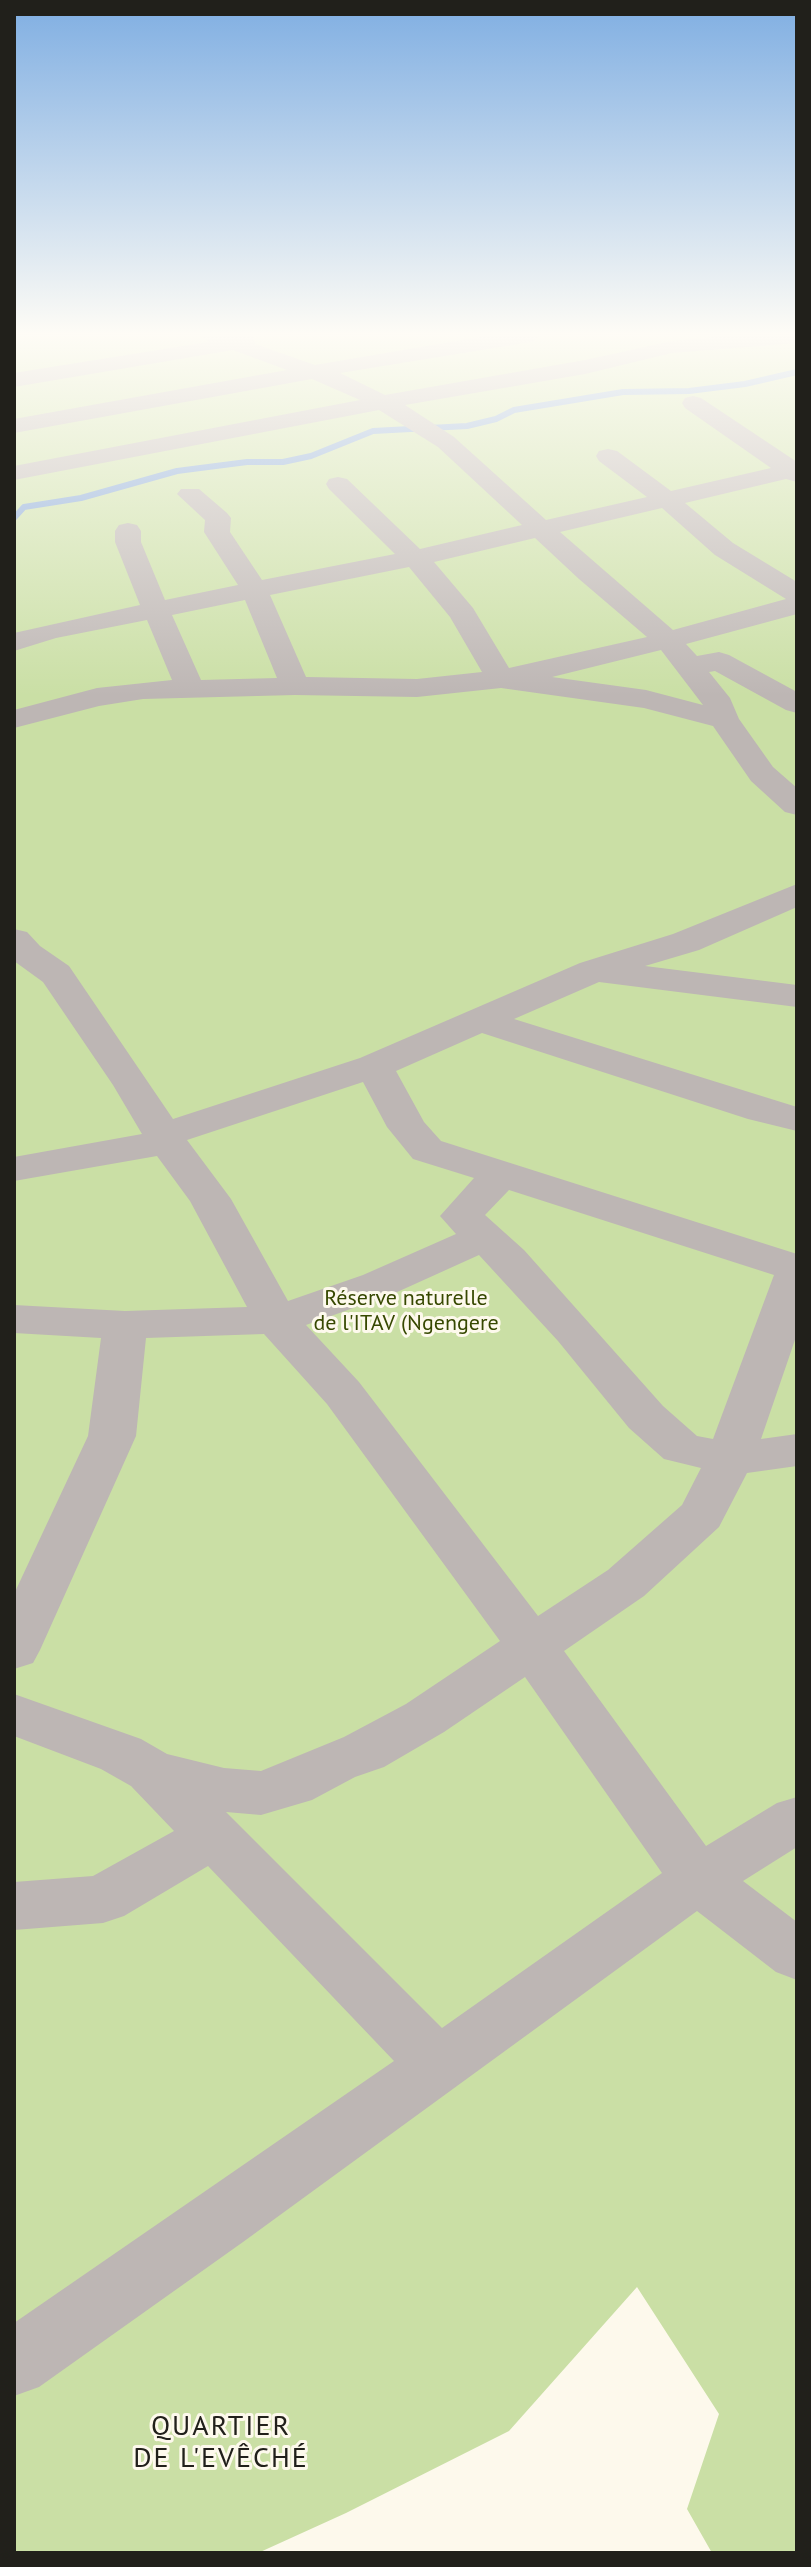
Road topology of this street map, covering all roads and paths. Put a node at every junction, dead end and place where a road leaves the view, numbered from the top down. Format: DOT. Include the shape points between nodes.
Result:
graph roads {
  1 [pos="45,456"];
  2 [pos="101,456"];
  3 [pos="461,456"];
  4 [pos="608,456"];
  5 [pos="770,456"];
  6 [pos="60,464"];
  7 [pos="794,472"];
  8 [pos="14,473"];
  9 [pos="338,484"];
  10 [pos="190,494"];
  11 [pos="666,499"];
  12 [pos="539,528"];
  13 [pos="128,531"];
  14 [pos="416,558"];
  15 [pos="254,589"];
  16 [pos="797,594"];
  17 [pos="797,605"];
  18 [pos="157,609"];
  19 [pos="668,640"];
  20 [pos="14,642"];
  21 [pos="692,666"];
  22 [pos="501,679"];
  23 [pos="295,686"];
  24 [pos="190,687"];
  25 [pos="797,704"];
  26 [pos="14,719"];
  27 [pos="724,720"];
  28 [pos="797,768"];
  29 [pos="762,774"];
  30 [pos="797,805"];
  31 [pos="797,894"];
  32 [pos="14,940"];
  33 [pos="593,971"];
  34 [pos="797,996"];
  35 [pos="477,1019"];
  36 [pos="374,1066"];
  37 [pos="797,1119"];
  38 [pos="165,1138"];
  39 [pos="14,1169"];
  40 [pos="502,1173"];
  41 [pos="484,1237"];
  42 [pos="797,1270"];
  43 [pos="14,1319"];
  44 [pos="276,1320"];
  45 [pos="125,1325"];
  46 [pos="797,1450"];
  47 [pos="730,1459"];
  48 [pos="532,1646"];
  49 [pos="14,1650"];
  50 [pos="14,1714"];
  51 [pos="151,1771"];
  52 [pos="797,1819"];
  53 [pos="213,1836"];
  54 [pos="698,1879"];
  55 [pos="14,1906"];
  56 [pos="797,1955"];
  57 [pos="438,2065"];
  58 [pos="14,2363"];
  1 -- 6 [label="street"];
  2 -- 6 [label="street"];
  3 -- 12 [label="street"];
  4 -- 11 [label="street"];
  5 -- 7 [label="street"];
  6 -- 8 [label="street"];
  7 -- 11 [label="street"];
  9 -- 14 [label="street"];
  10 -- 15 [label="street" via="218,518 217,532"];
  11 -- 12 [label="street"];
  11 -- 16 [label="street" via="724,549"];
  12 -- 14 [label="street"];
  12 -- 19 [label="street"];
  13 -- 18 [label="street" via="135,562"];
  14 -- 15 [label="street"];
  14 -- 22 [label="street" via="463,614"];
  15 -- 18 [label="street"];
  15 -- 23 [label="street"];
  17 -- 19 [label="street"];
  18 -- 20 [label="street"];
  18 -- 24 [label="street"];
  19 -- 21 [label="street"];
  19 -- 22 [label="street"];
  21 -- 25 [label="street" via="719,661"];
  21 -- 27 [label="street"];
  22 -- 23 [label="street" via="417,688"];
  22 -- 27 [label="street" via="646,699"];
  23 -- 24 [label="street"];
  24 -- 26 [label="street" via="97,697"];
  27 -- 29 [label="street"];
  28 -- 29 [label="street"];
  29 -- 30 [label="street"];
  31 -- 33 [label="street" via="686,942"];
  32 -- 38 [label="street" via="56,974"];
  33 -- 34 [label="street"];
  33 -- 35 [label="street"];
  35 -- 36 [label="street"];
  35 -- 37 [label="street"];
  36 -- 38 [label="street"];
  36 -- 40 [label="street" via="407,1127 427,1150"];
  38 -- 39 [label="street"];
  38 -- 44 [label="street" via="210,1199"];
  40 -- 41 [label="street" via="461,1216"];
  40 -- 42 [label="street"];
  41 -- 44 [label="street" via="379,1284"];
  41 -- 47 [label="street" via="574,1331 646,1417 681,1448"];
  42 -- 47 [label="street"];
  43 -- 45 [label="street"];
  44 -- 45 [label="street"];
  44 -- 48 [label="street" via="343,1393"];
  45 -- 49 [label="street" via="112,1436"];
  46 -- 47 [label="street"];
  47 -- 48 [label="street" via="701,1515 626,1583"];
  48 -- 51 [label="street" via="425,1718 292,1785 261,1793 224,1790"];
  48 -- 54 [label="street"];
  50 -- 51 [label="street" via="121,1754"];
  51 -- 53 [label="street"];
  52 -- 54 [label="street"];
  53 -- 55 [label="street" via="103,1899"];
  53 -- 57 [label="street"];
  54 -- 56 [label="street"];
  54 -- 57 [label="street"];
  57 -- 58 [label="street"];
}
